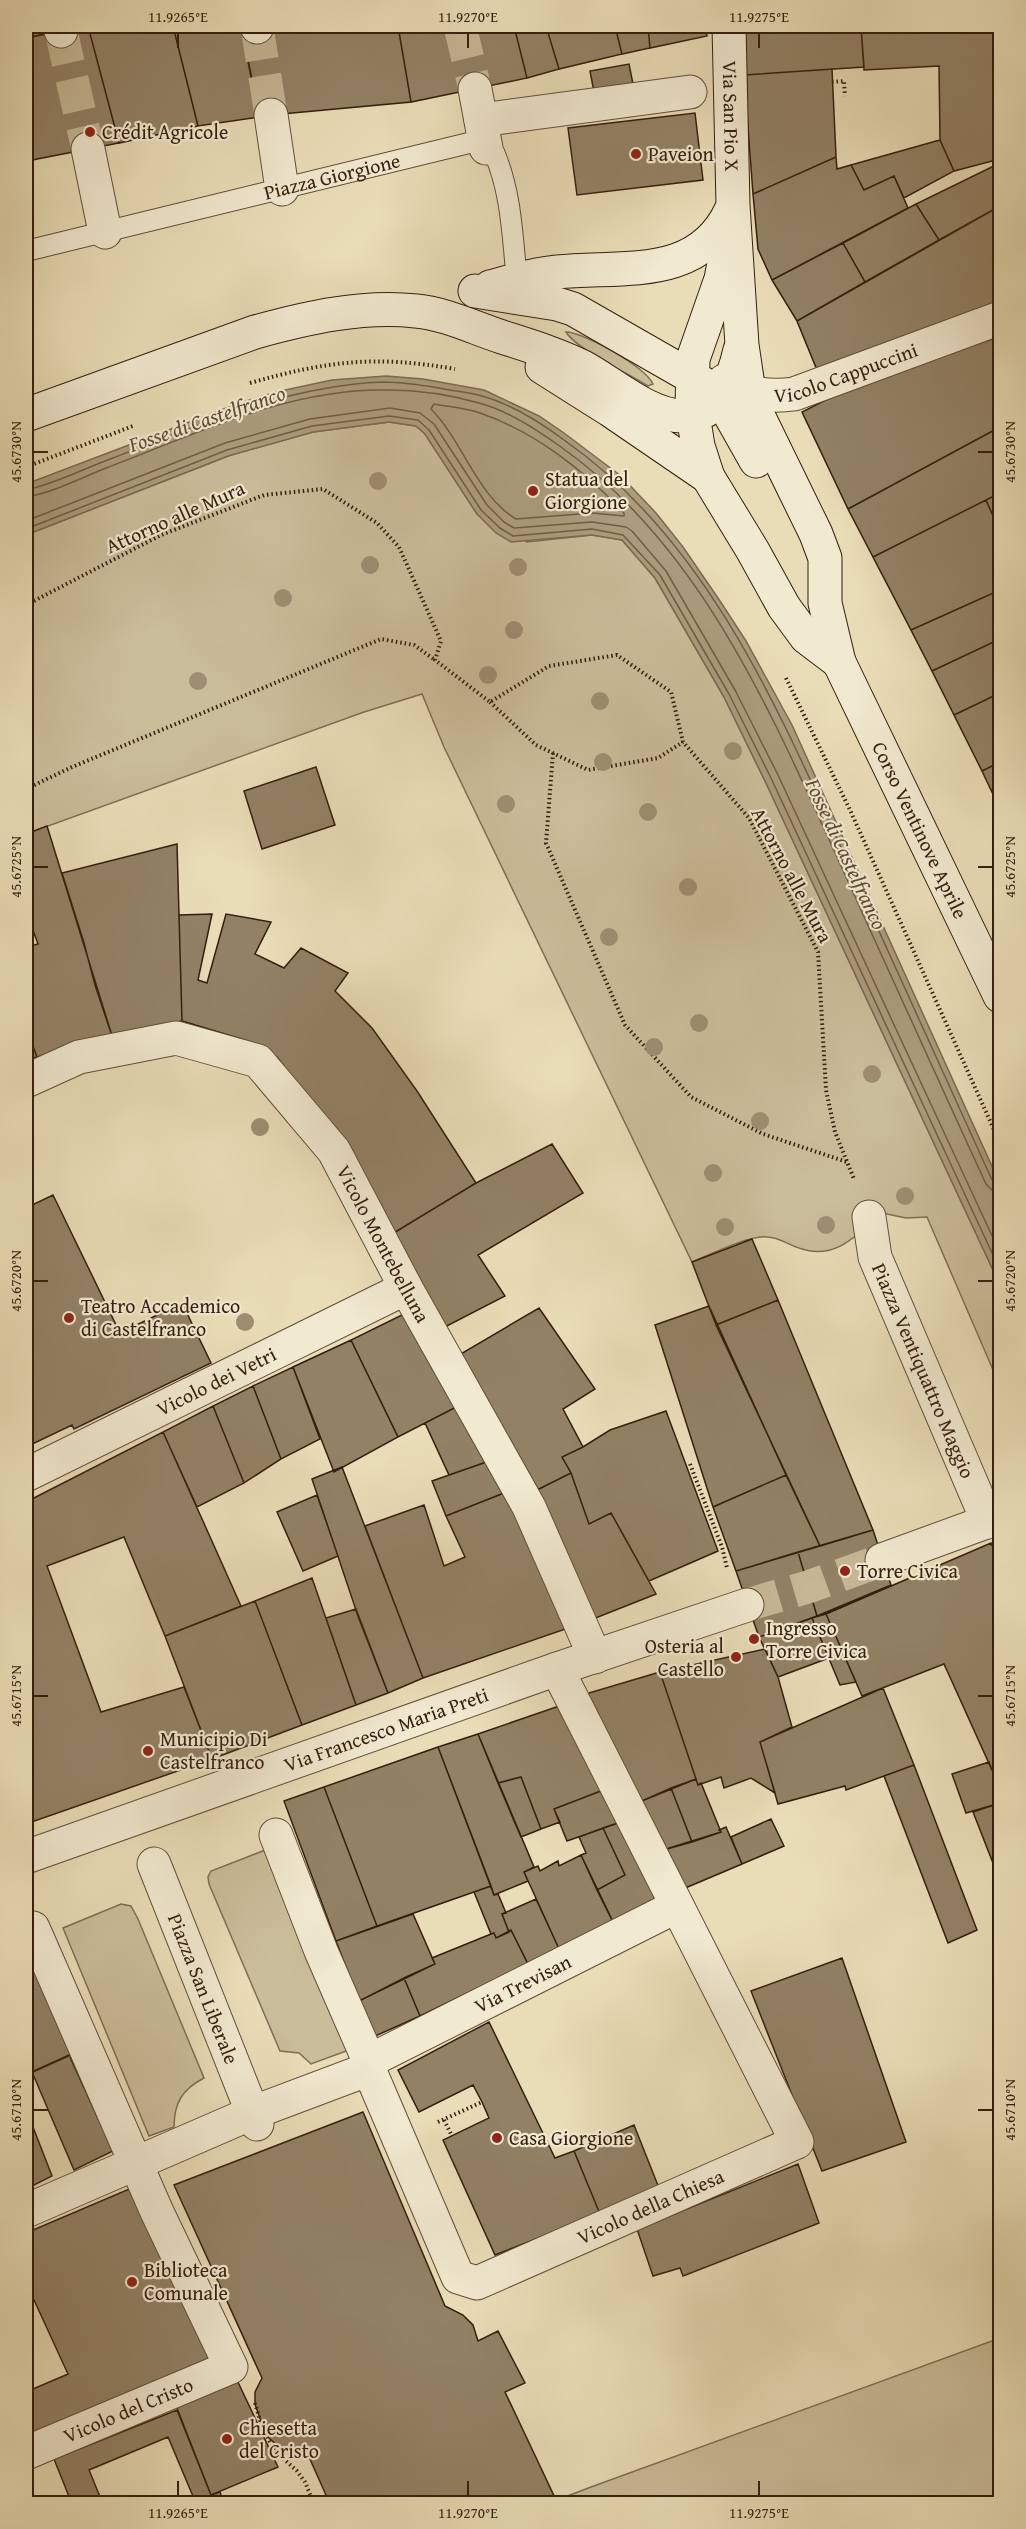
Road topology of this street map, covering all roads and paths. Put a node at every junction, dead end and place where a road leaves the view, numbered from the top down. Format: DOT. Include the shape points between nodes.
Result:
graph roads {
  1 [pos="729,26"];
  2 [pos="832,82"];
  3 [pos="475,88"];
  4 [pos="690,92"];
  5 [pos="845,96"];
  6 [pos="272,115"];
  7 [pos="484,134"];
  8 [pos="88,149"];
  9 [pos="282,189"];
  10 [pos="734,205"];
  11 [pos="105,232"];
  12 [pos="26,251"];
  13 [pos="518,288"];
  14 [pos="416,311"];
  15 [pos="1000,318"];
  16 [pos="499,336"];
  17 [pos="693,367"];
  18 [pos="466,371"];
  19 [pos="247,384"];
  20 [pos="733,392"];
  21 [pos="26,415"];
  22 [pos="692,415"];
  23 [pos="134,425"];
  24 [pos="26,467"];
  25 [pos="708,477"];
  26 [pos="26,605"];
  27 [pos="435,660"];
  28 [pos="839,662"];
  29 [pos="782,671"];
  30 [pos="490,702"];
  31 [pos="683,742"];
  32 [pos="553,753"];
  33 [pos="26,789"];
  34 [pos="1000,996"];
  35 [pos="26,1081"];
  36 [pos="1000,1143"];
  37 [pos="847,1162"];
  38 [pos="869,1217"];
  39 [pos="406,1288"];
  40 [pos="690,1464"];
  41 [pos="26,1475"];
  42 [pos="994,1519"];
  43 [pos="723,1553"];
  44 [pos="882,1560"];
  45 [pos="747,1605"];
  46 [pos="595,1657"];
  47 [pos="557,1669"];
  48 [pos="276,1835"];
  49 [pos="26,1857"];
  50 [pos="154,1864"];
  51 [pos="677,1906"];
  52 [pos="33,1928"];
  53 [pos="373,2062"];
  54 [pos="255,2118"];
  55 [pos="444,2120"];
  56 [pos="452,2136"];
  57 [pos="127,2166"];
  58 [pos="26,2211"];
  59 [pos="224,2370"];
  60 [pos="26,2453"];
  61 [pos="314,2504"];
  1 -- 10 [label="street, Via San Pio X"];
  2 -- 5 [label="path" via="844,81"];
  3 -- 7 [label="street"];
  4 -- 7 [label="street"];
  6 -- 9 [label="street"];
  7 -- 9 [label="lane, Piazza Giorgione" via="473,142"];
  7 -- 13 [label="lane" via="504,177"];
  8 -- 11 [label="street"];
  9 -- 11 [label="lane, Piazza Giorgione"];
  10 -- 13 [label="street" via="711,240 664,265 556,272"];
  10 -- 17 [label="street" via="721,279"];
  10 -- 20 [label="street" via="742,345"];
  11 -- 12 [label="lane, Piazza Giorgione"];
  13 -- 14 [label="street" via="476,291"];
  13 -- 17 [label="street" via="573,309"];
  14 -- 16 [label="street" via="463,321"];
  14 -- 21 [label="street" via="346,313 290,322 214,345"];
  15 -- 20 [label="street, Vicolo Cappuccini" via="794,394"];
  16 -- 22 [label="street" via="554,353 658,412"];
  16 -- 25 [label="street"];
  17 -- 20 [label="street"];
  17 -- 22 [label="street"];
  18 -- 19 [label="path" via="373,360 330,363"];
  20 -- 22 [label="street" via="707,411"];
  20 -- 28 [label="street" via="759,421 816,534 825,558 825,603"];
  22 -- 25 [label="street"];
  23 -- 24 [label="path"];
  25 -- 28 [label="street" via="784,607 806,637"];
  26 -- 27 [label="path, Attorno alle Mura" via="171,531 264,495 323,489 377,523 399,547 441,640"];
  27 -- 30 [label="path"];
  27 -- 33 [label="path" via="414,645 381,639 72,766"];
  28 -- 34 [label="street, Corso Ventinove Aprile"];
  29 -- 36 [label="path" via="846,800"];
  30 -- 31 [label="path, Attorno alle Mura" via="549,666 617,655 671,692"];
  30 -- 32 [label="path" via="536,745"];
  31 -- 32 [label="path" via="658,758 588,770"];
  31 -- 37 [label="path, Attorno alle Mura" via="748,818 818,952 826,1090 835,1132"];
  32 -- 37 [label="path" via="546,843 625,1025 691,1097 763,1134"];
  35 -- 39 [label="street, Vicolo Montebelluna" via="79,1057 176,1038 258,1061 334,1151"];
  37 -- 38 [label="path, Attorno alle Mura"];
  38 -- 42 [label="street, Piazza Ventiquattro Maggio" via="875,1257"];
  39 -- 41 [label="street, Vicolo dei Vetri"];
  39 -- 46 [label="street, Vicolo Montebelluna" via="530,1507"];
  40 -- 43 [label="path"];
  42 -- 44 [label="street"];
  45 -- 46 [label="street, Via Francesco Maria Preti"];
  46 -- 47 [label="street, Via Francesco Maria Preti"];
  47 -- 49 [label="street, Via Francesco Maria Preti"];
  47 -- 51 [label="street, Vicolo della Chiesa"];
  48 -- 53 [label="street, Vicolo della Chiesa" via="321,1951"];
  50 -- 54 [label="street, Piazza San Liberale"];
  51 -- 53 [label="street, Via Trevisan"];
  51 -- 53 [label="street, Vicolo della Chiesa" via="797,2142 477,2283 458,2277"];
  52 -- 57 [label="street"];
  53 -- 54 [label="street"];
  54 -- 57 [label="street"];
  55 -- 56 [label="path"];
  57 -- 58 [label="street"];
  57 -- 59 [label="street" via="184,2271"];
  59 -- 60 [label="street, Vicolo del Cristo"];
  59 -- 61 [label="path" via="243,2370 262,2427 275,2451 292,2464 305,2482"];
}
